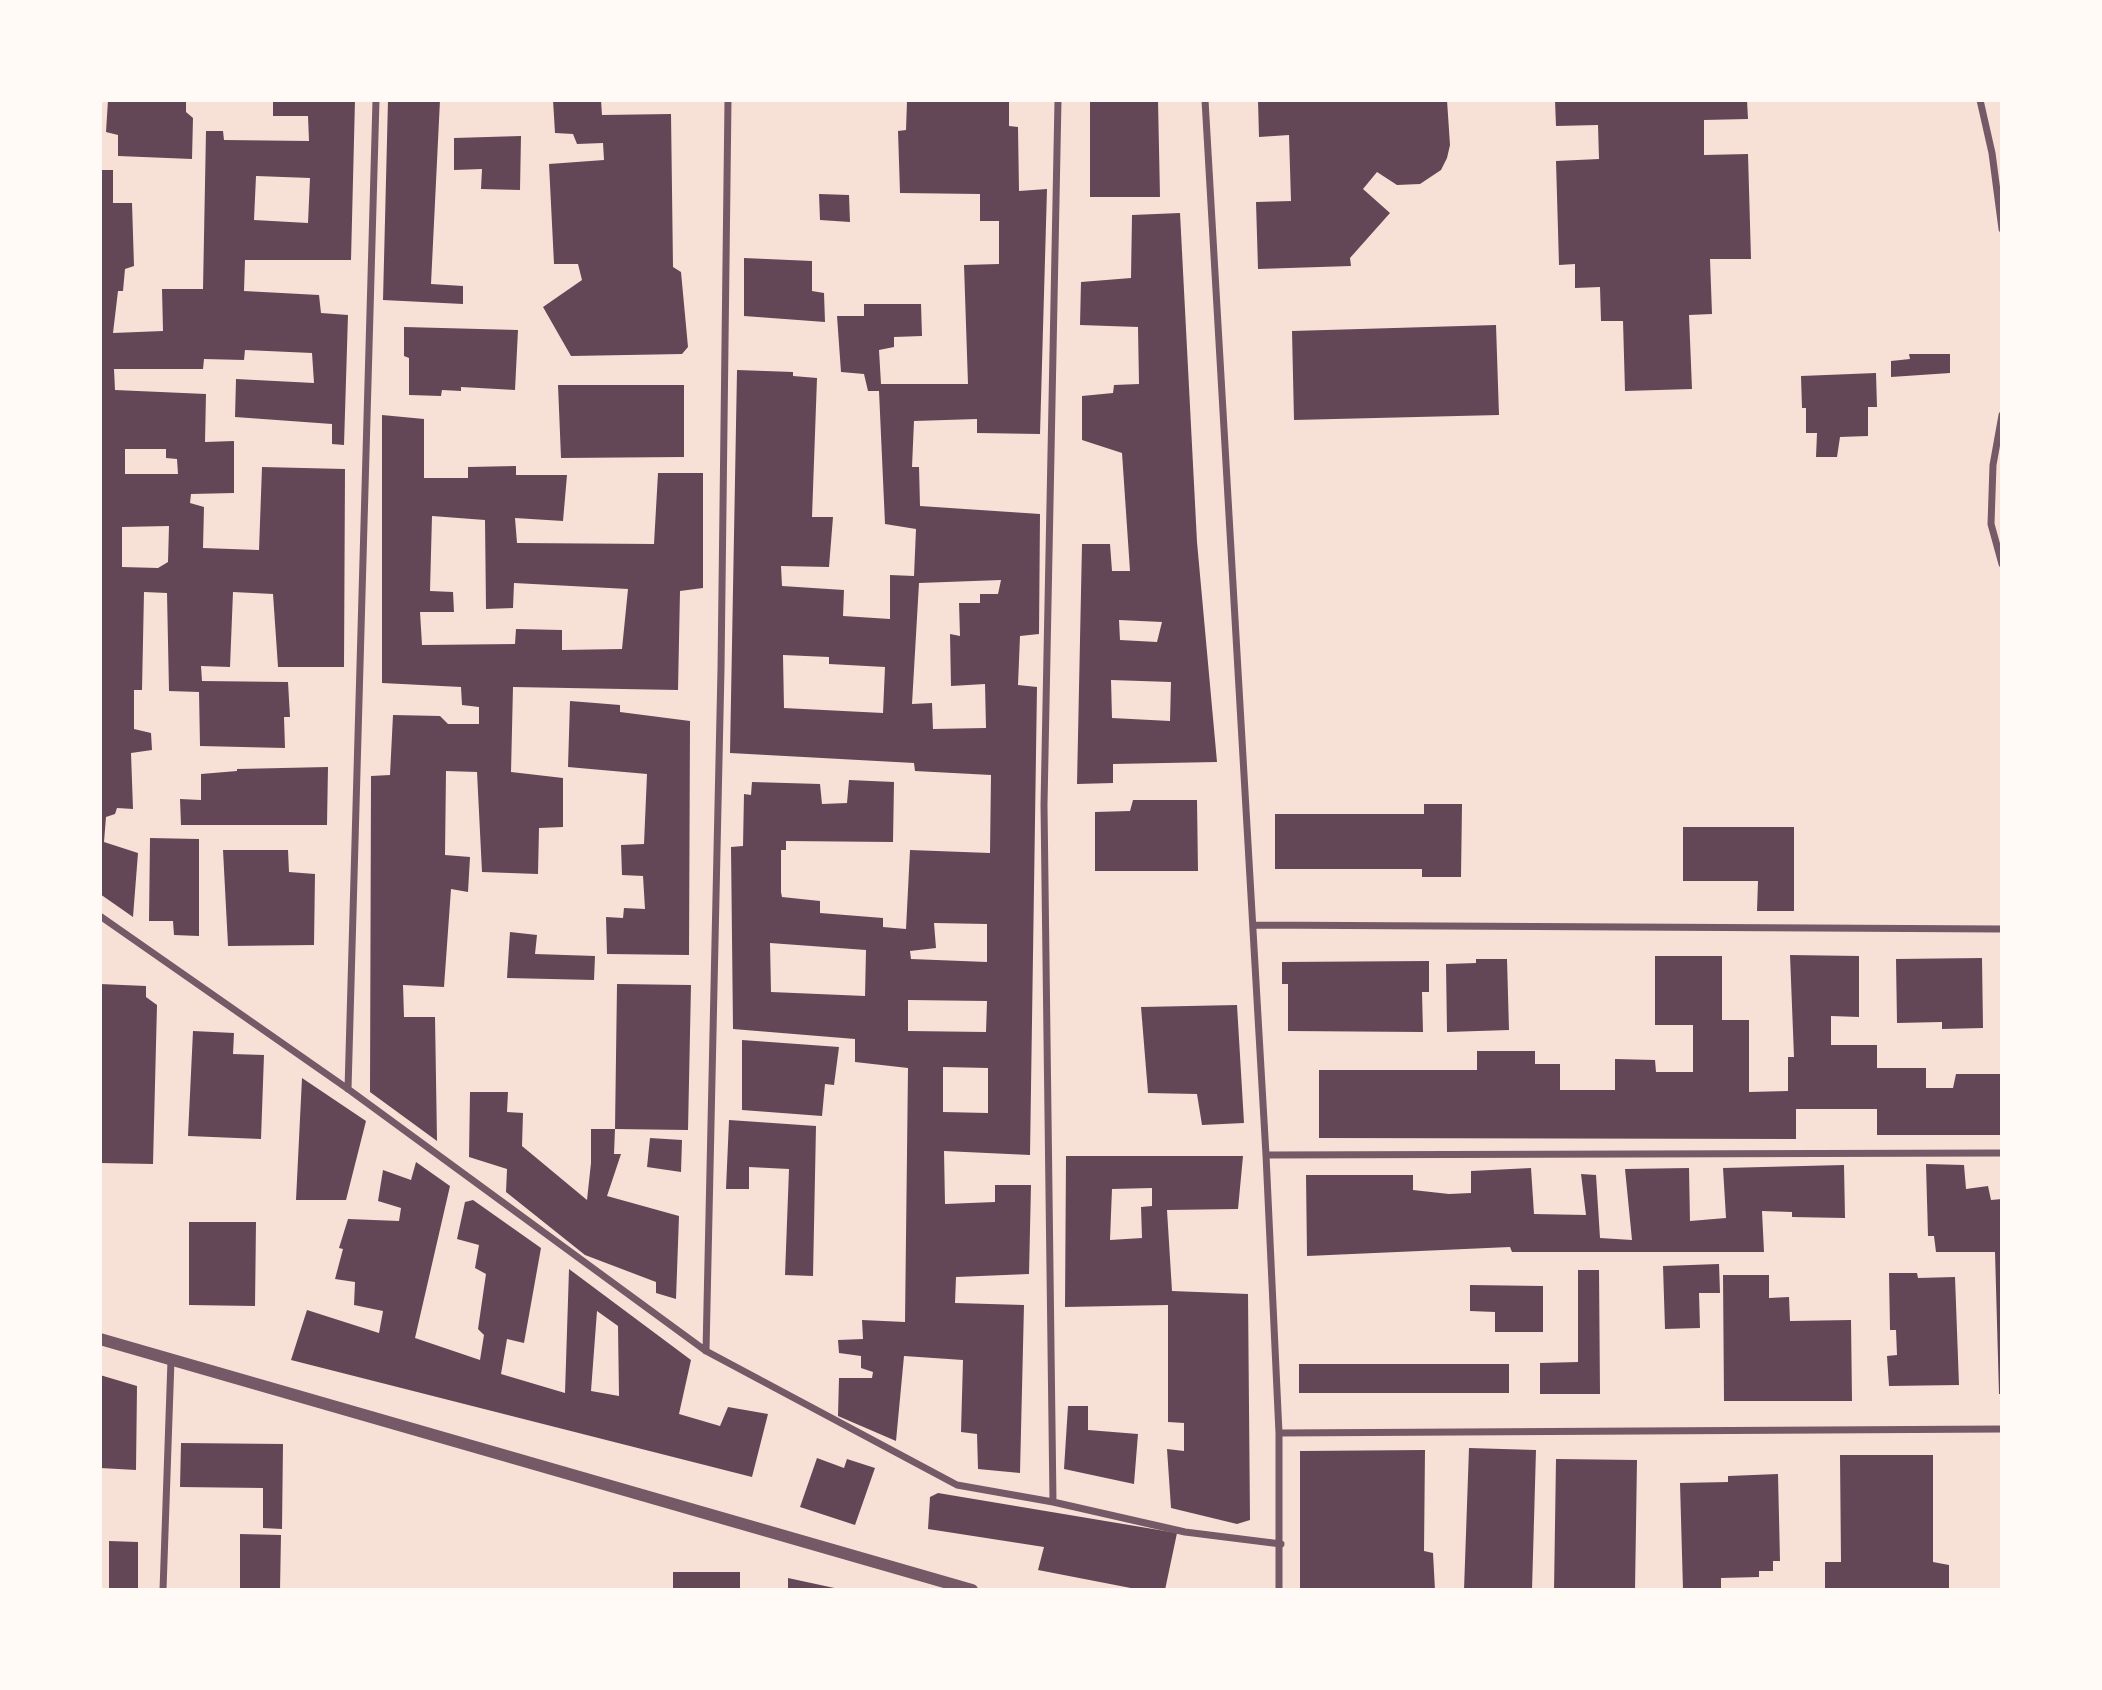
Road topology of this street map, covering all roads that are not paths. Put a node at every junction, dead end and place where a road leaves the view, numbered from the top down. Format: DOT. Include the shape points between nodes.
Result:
graph roads {
  1 [pos="376,100"];
  2 [pos="728,100"];
  3 [pos="1058,100"];
  4 [pos="1205,100"];
  5 [pos="1980,100"];
  6 [pos="2002,229"];
  7 [pos="2002,415"];
  8 [pos="2002,564"];
  9 [pos="100,916"];
  10 [pos="1253,925"];
  11 [pos="2002,929"];
  12 [pos="348,1089"];
  13 [pos="2002,1153"];
  14 [pos="1266,1155"];
  15 [pos="100,1339"];
  16 [pos="706,1351"];
  17 [pos="171,1360"];
  18 [pos="2002,1429"];
  19 [pos="1279,1433"];
  20 [pos="1053,1502"];
  21 [pos="1281,1544"];
  22 [pos="163,1590"];
  23 [pos="972,1590"];
  24 [pos="1279,1590"];
  1 -- 12 [label="street"];
  2 -- 16 [label="street"];
  3 -- 20 [label="street" via="1044,805"];
  4 -- 10 [label="street"];
  5 -- 6 [label="street"];
  7 -- 8 [label="street" via="1993,465 1991,524"];
  9 -- 12 [label="street"];
  10 -- 11 [label="street"];
  10 -- 14 [label="street"];
  12 -- 16 [label="street"];
  13 -- 14 [label="street"];
  14 -- 19 [label="street"];
  15 -- 17 [label="street"];
  16 -- 20 [label="street" via="957,1485"];
  17 -- 22 [label="street"];
  17 -- 23 [label="street"];
  18 -- 19 [label="street"];
  19 -- 21 [label="street"];
  20 -- 21 [label="street" via="1185,1532"];
  21 -- 24 [label="street"];
}
